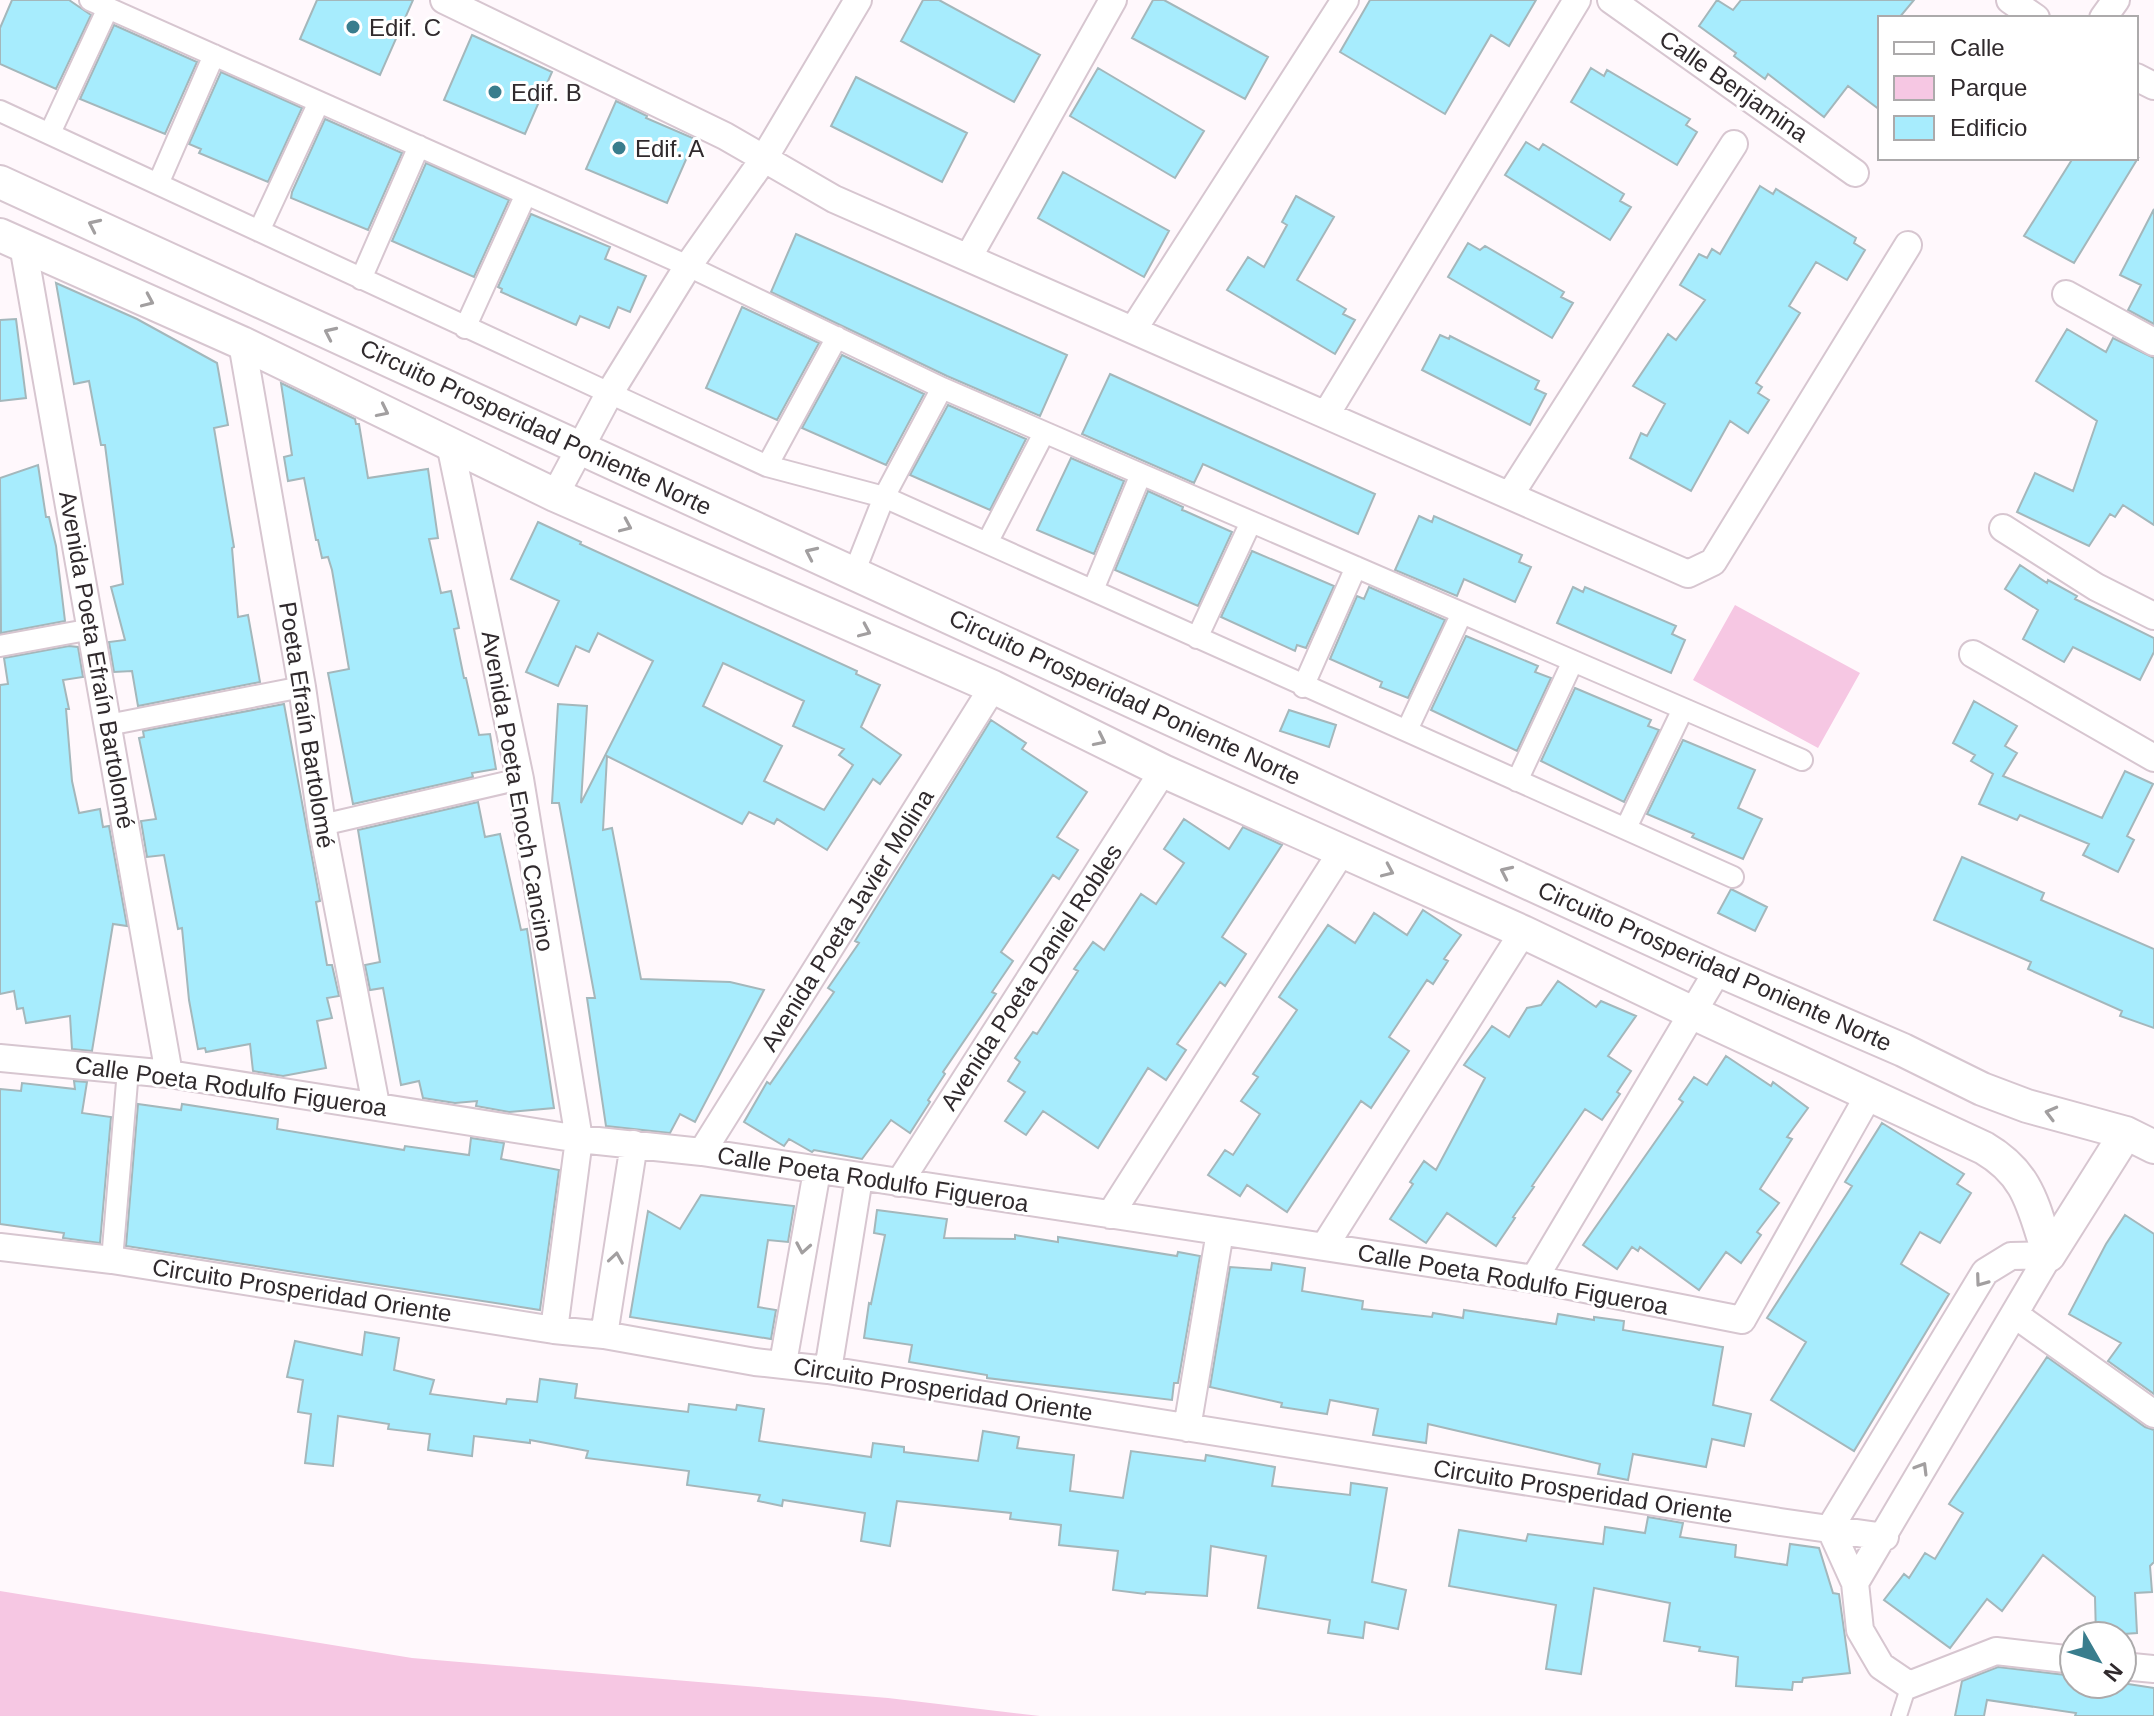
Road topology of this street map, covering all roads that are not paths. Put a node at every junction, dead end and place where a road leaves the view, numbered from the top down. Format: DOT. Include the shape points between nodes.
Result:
graph roads {
  1 [pos="444,0"];
  2 [pos="858,0"];
  3 [pos="1113,0"];
  4 [pos="1345,0"];
  5 [pos="1577,0"];
  6 [pos="1611,0"];
  7 [pos="2010,0"];
  8 [pos="99,4"];
  9 [pos="2033,16"];
  10 [pos="214,55"];
  11 [pos="319,102"];
  12 [pos="0,111"];
  13 [pos="50,133"];
  14 [pos="1734,144"];
  15 [pos="419,146"];
  16 [pos="763,160"];
  17 [pos="1855,173"];
  18 [pos="0,182"];
  19 [pos="158,184"];
  20 [pos="526,194"];
  21 [pos="259,231"];
  22 [pos="11,240"];
  23 [pos="1908,245"];
  24 [pos="968,258"];
  25 [pos="688,266"];
  26 [pos="361,279"];
  27 [pos="2066,294"];
  28 [pos="465,328"];
  29 [pos="1133,330"];
  30 [pos="837,337"];
  31 [pos="2154,342"];
  32 [pos="242,343"];
  33 [pos="942,388"];
  34 [pos="609,394"];
  35 [pos="1327,413"];
  36 [pos="1044,433"];
  37 [pos="450,444"];
  38 [pos="579,447"];
  39 [pos="767,466"];
  40 [pos="1141,474"];
  41 [pos="555,495"];
  42 [pos="1510,495"];
  43 [pos="884,497"];
  44 [pos="1251,522"];
  45 [pos="2003,528"];
  46 [pos="987,543"];
  47 [pos="1356,567"];
  48 [pos="854,573"];
  49 [pos="1093,590"];
  50 [pos="1462,613"];
  51 [pos="2154,616"];
  52 [pos="92,629"];
  53 [pos="1197,638"];
  54 [pos="0,646"];
  55 [pos="1973,654"];
  56 [pos="1573,661"];
  57 [pos="302,687"];
  58 [pos="993,687"];
  59 [pos="1303,687"];
  60 [pos="1683,709"];
  61 [pos="108,725"];
  62 [pos="1407,730"];
  63 [pos="2154,758"];
  64 [pos="1802,760"];
  65 [pos="1163,771"];
  66 [pos="520,779"];
  67 [pos="1517,781"];
  68 [pos="322,825"];
  69 [pos="1626,828"];
  70 [pos="1342,851"];
  71 [pos="1733,877"];
  72 [pos="1523,932"];
  73 [pos="1718,970"];
  74 [pos="1693,1013"];
  75 [pos="0,1058"];
  76 [pos="128,1070"];
  77 [pos="169,1074"];
  78 [pos="1870,1093"];
  79 [pos="376,1105"];
  80 [pos="579,1139"];
  81 [pos="2140,1140"];
  82 [pos="634,1144"];
  83 [pos="702,1152"];
  84 [pos="817,1171"];
  85 [pos="859,1178"];
  86 [pos="899,1183"];
  87 [pos="1110,1215"];
  88 [pos="1220,1232"];
  89 [pos="0,1247"];
  90 [pos="1324,1247"];
  91 [pos="2049,1255"];
  92 [pos="112,1260"];
  93 [pos="1534,1279"];
  94 [pos="2014,1314"];
  95 [pos="554,1330"];
  96 [pos="604,1335"];
  97 [pos="783,1363"];
  98 [pos="828,1370"];
  99 [pos="2154,1414"];
  100 [pos="1187,1428"];
  101 [pos="1830,1528"];
  102 [pos="1885,1537"];
  103 [pos="1855,1583"];
  104 [pos="2058,1658"];
  105 [pos="1909,1685"];
  106 [pos="1899,1716"];
  1 -- 16 [label="street" via="725,136"];
  2 -- 16 [label="street"];
  3 -- 24 [label="street"];
  4 -- 29 [label="street"];
  5 -- 35 [label="street"];
  6 -- 17 [label="street, Calle Benjamina"];
  7 -- 9 [label="street"];
  8 -- 10 [label="street"];
  8 -- 13 [label="street"];
  10 -- 11 [label="street"];
  10 -- 19 [label="street"];
  11 -- 15 [label="street"];
  11 -- 21 [label="street"];
  12 -- 13 [label="street"];
  13 -- 19 [label="street"];
  14 -- 42 [label="street"];
  15 -- 20 [label="street"];
  15 -- 26 [label="street"];
  16 -- 24 [label="street" via="834,199"];
  16 -- 25 [label="street"];
  38 -- 18 [label="street, Circuito Prosperidad Poniente Norte, one-way"];
  19 -- 21 [label="street"];
  20 -- 25 [label="street"];
  20 -- 28 [label="street"];
  21 -- 26 [label="street"];
  22 -- 32 [label="street, Circuito Prosperidad Poniente Norte, one-way"];
  22 -- 52 [label="street, Avenida Poeta Efraín Bartolomé"];
  23 -- 42 [label="street" via="1713,562 1688,574"];
  24 -- 29 [label="street"];
  25 -- 30 [label="street"];
  25 -- 34 [label="street"];
  26 -- 28 [label="street"];
  27 -- 31 [label="street"];
  28 -- 34 [label="street"];
  29 -- 35 [label="street"];
  30 -- 33 [label="street"];
  30 -- 39 [label="street"];
  32 -- 37 [label="street, Circuito Prosperidad Poniente Norte, one-way"];
  32 -- 57 [label="street, Poeta Efraín Bartolomé"];
  33 -- 36 [label="street"];
  33 -- 43 [label="street"];
  34 -- 38 [label="street"];
  34 -- 39 [label="street"];
  35 -- 42 [label="street"];
  36 -- 40 [label="street"];
  36 -- 46 [label="street"];
  37 -- 41 [label="street, Circuito Prosperidad Poniente Norte"];
  37 -- 66 [label="street, Avenida Poeta Enoch Cancino"];
  38 -- 41 [label="street"];
  48 -- 38 [label="street, Circuito Prosperidad Poniente Norte, one-way"];
  39 -- 43 [label="street"];
  40 -- 44 [label="street"];
  40 -- 49 [label="street"];
  41 -- 58 [label="street, Circuito Prosperidad Poniente Norte, one-way"];
  43 -- 46 [label="street"];
  43 -- 48 [label="street"];
  44 -- 47 [label="street"];
  44 -- 53 [label="street"];
  45 -- 51 [label="street" via="2096,587"];
  46 -- 49 [label="street"];
  47 -- 50 [label="street"];
  47 -- 59 [label="street"];
  73 -- 48 [label="street, Circuito Prosperidad Poniente Norte, one-way"];
  49 -- 53 [label="street"];
  50 -- 56 [label="street"];
  50 -- 62 [label="street"];
  52 -- 54 [label="street"];
  52 -- 61 [label="street, Avenida Poeta Efraín Bartolomé"];
  53 -- 59 [label="street"];
  55 -- 63 [label="street"];
  56 -- 60 [label="street"];
  56 -- 67 [label="street"];
  57 -- 61 [label="street"];
  57 -- 68 [label="street, Poeta Efraín Bartolomé"];
  58 -- 65 [label="street, Circuito Prosperidad Poniente Norte, one-way"];
  58 -- 83 [label="street, Avenida Poeta Javier Molina"];
  59 -- 62 [label="street"];
  60 -- 64 [label="street"];
  60 -- 69 [label="street"];
  61 -- 77 [label="street, Avenida Poeta Efraín Bartolomé"];
  62 -- 67 [label="street"];
  65 -- 70 [label="street, Circuito Prosperidad Poniente Norte"];
  65 -- 86 [label="street, Avenida Poeta Daniel Robles"];
  66 -- 68 [label="street"];
  66 -- 80 [label="street, Avenida Poeta Enoch Cancino"];
  67 -- 69 [label="street"];
  68 -- 79 [label="street, Poeta Efraín Bartolomé"];
  69 -- 71 [label="street"];
  70 -- 72 [label="street, Circuito Prosperidad Poniente Norte, one-way"];
  70 -- 87 [label="street"];
  72 -- 74 [label="street, Circuito Prosperidad Poniente Norte"];
  72 -- 90 [label="street"];
  73 -- 74 [label="street"];
  81 -- 73 [label="street, Circuito Prosperidad Poniente Norte, one-way" via="1982,1089"];
  74 -- 78 [label="street, Circuito Prosperidad Poniente Norte"];
  74 -- 93 [label="street"];
  75 -- 76 [label="street, Calle Poeta Rodulfo Figueroa"];
  76 -- 77 [label="street, Calle Poeta Rodulfo Figueroa"];
  76 -- 92 [label="street"];
  77 -- 79 [label="street, Calle Poeta Rodulfo Figueroa"];
  78 -- 91 [label="street, Circuito Prosperidad Poniente Norte" via="2005,1160 2025,1184"];
  78 -- 93 [label="street, Calle Poeta Rodulfo Figueroa" via="1742,1320"];
  79 -- 80 [label="street, Calle Poeta Rodulfo Figueroa"];
  80 -- 82 [label="street, Calle Poeta Rodulfo Figueroa"];
  80 -- 95 [label="street, Avenida Poeta Enoch Cancino"];
  81 -- 91 [label="street, Circuito Prosperidad Poniente Norte"];
  82 -- 83 [label="street, Calle Poeta Rodulfo Figueroa"];
  96 -- 82 [label="street, one-way"];
  83 -- 84 [label="street, Calle Poeta Rodulfo Figueroa"];
  84 -- 85 [label="street, Calle Poeta Rodulfo Figueroa"];
  84 -- 97 [label="street, one-way"];
  85 -- 86 [label="street, Calle Poeta Rodulfo Figueroa"];
  85 -- 98 [label="street"];
  86 -- 87 [label="street, Calle Poeta Rodulfo Figueroa"];
  87 -- 88 [label="street, Calle Poeta Rodulfo Figueroa"];
  88 -- 90 [label="street, Calle Poeta Rodulfo Figueroa"];
  88 -- 100 [label="street"];
  89 -- 92 [label="street, Circuito Prosperidad Oriente"];
  90 -- 93 [label="street, Calle Poeta Rodulfo Figueroa"];
  91 -- 94 [label="street, Circuito Prosperidad Poniente Norte"];
  91 -- 101 [label="street, one-way" via="2011,1256 1985,1272"];
  92 -- 95 [label="street, Circuito Prosperidad Oriente"];
  94 -- 99 [label="street"];
  102 -- 94 [label="street, Circuito Prosperidad Poniente Norte, one-way"];
  95 -- 96 [label="street, Circuito Prosperidad Oriente"];
  96 -- 97 [label="street, Circuito Prosperidad Oriente"];
  97 -- 98 [label="street, Circuito Prosperidad Oriente"];
  98 -- 100 [label="street, Circuito Prosperidad Oriente"];
  100 -- 101 [label="street, Circuito Prosperidad Oriente"];
  101 -- 102 [label="street, Circuito Prosperidad Oriente"];
  101 -- 103 [label="street"];
  102 -- 103 [label="street, Circuito Prosperidad Poniente Norte"];
  103 -- 105 [label="street" via="1860,1630 1881,1666"];
  104 -- 105 [label="street" via="1996,1651"];
  105 -- 106 [label="lane"];
}
